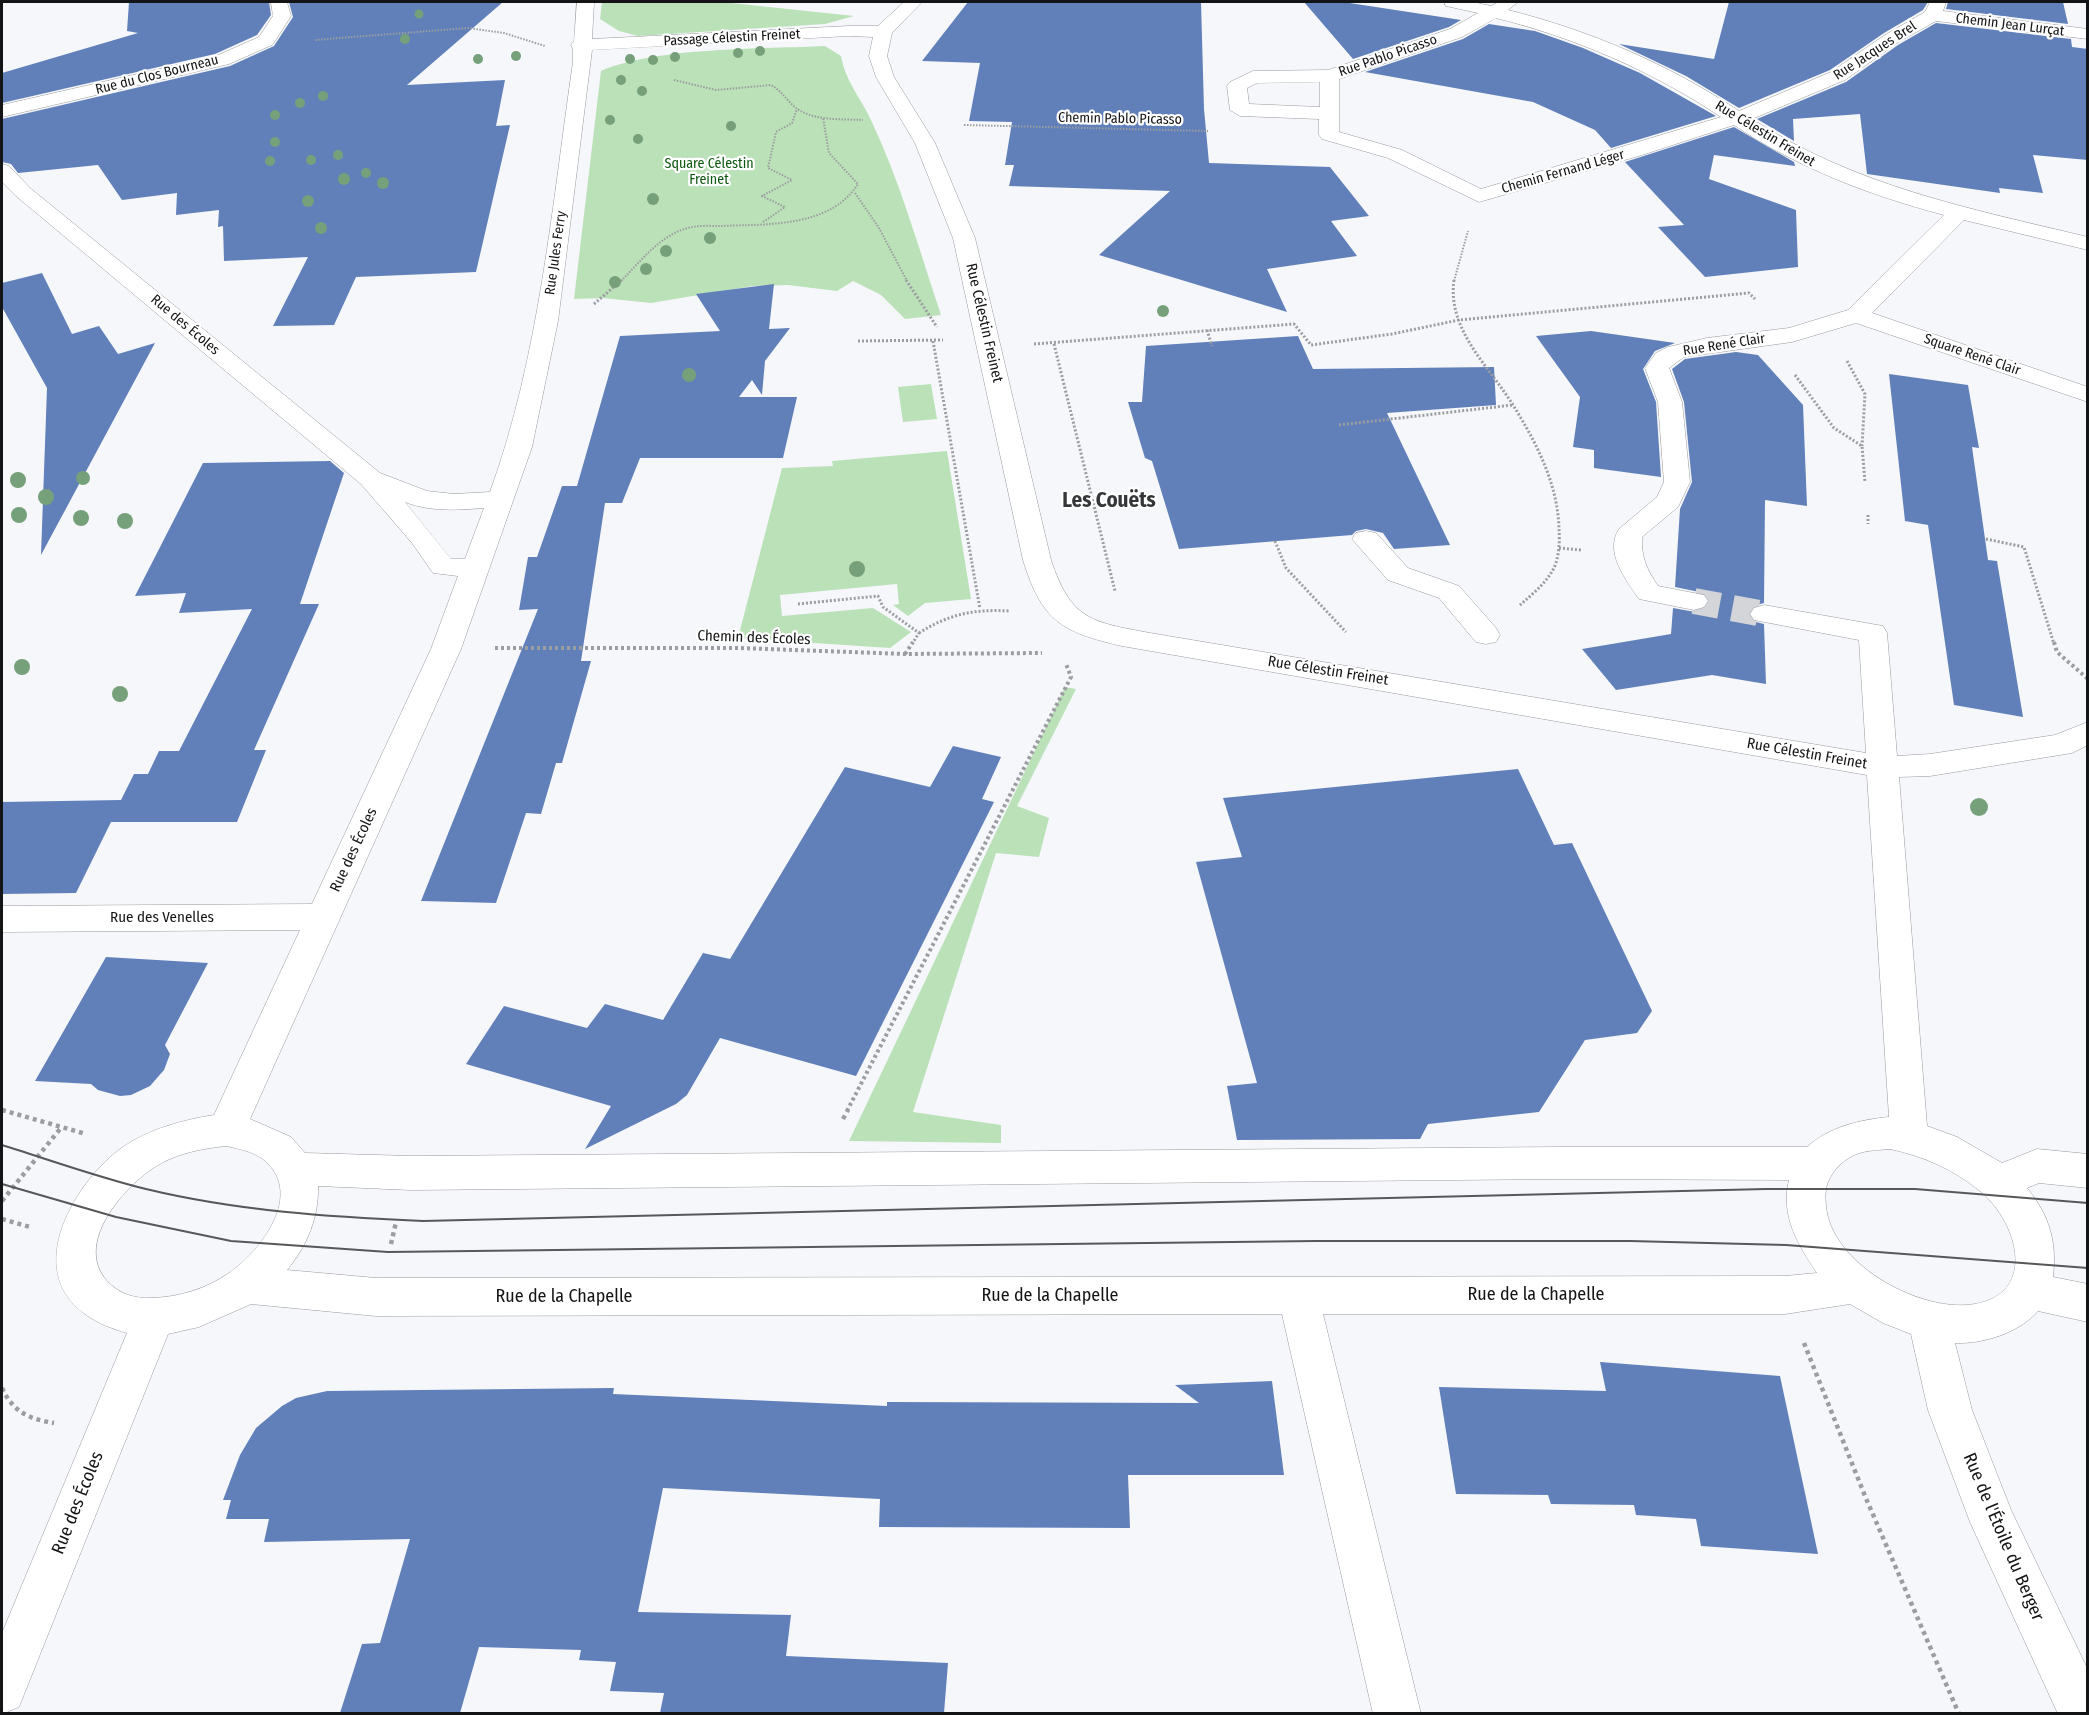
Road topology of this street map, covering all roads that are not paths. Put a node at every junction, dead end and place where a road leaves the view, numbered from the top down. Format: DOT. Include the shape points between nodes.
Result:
graph roads {
  1 [pos="279,2"];
  2 [pos="585,2"];
  3 [pos="914,2"];
  4 [pos="1452,2"];
  5 [pos="1503,6"];
  6 [pos="1935,8"];
  7 [pos="884,32"];
  8 [pos="2088,34"];
  9 [pos="581,54"];
  10 [pos="1330,76"];
  11 [pos="2,111"];
  12 [pos="1329,113"];
  13 [pos="1737,119"];
  14 [pos="2,170"];
  15 [pos="1479,196"];
  16 [pos="1960,212"];
  17 [pos="2088,244"];
  18 [pos="1856,315"];
  19 [pos="2088,394"];
  20 [pos="370,478"];
  21 [pos="498,499"];
  22 [pos="1366,539"];
  23 [pos="476,568"];
  24 [pos="1694,601"];
  25 [pos="1764,614"];
  26 [pos="1486,635"];
  27 [pos="2088,732"];
  28 [pos="1884,767"];
  29 [pos="323,917"];
  30 [pos="2,919"];
  31 [pos="226,1130"];
  32 [pos="1909,1136"];
  33 [pos="1814,1164"];
  34 [pos="295,1169"];
  35 [pos="2088,1171"];
  36 [pos="1997,1183"];
  37 [pos="245,1284"];
  38 [pos="1855,1285"];
  39 [pos="2028,1291"];
  40 [pos="1298,1296"];
  41 [pos="2088,1303"];
  42 [pos="154,1317"];
  43 [pos="1928,1320"];
  44 [pos="2,1690"];
  45 [pos="1397,1713"];
  46 [pos="2083,1713"];
  1 -- 11 [label="street, Rue du Clos Bourneau" via="282,16 266,40 222,60"];
  2 -- 9 [label="street, Rue Jules Ferry"];
  3 -- 7 [label="street"];
  4 -- 5 [label="street, Rue Célestin Freinet"];
  5 -- 10 [label="street, Rue Pablo Picasso" via="1456,33"];
  5 -- 13 [label="street, Rue Célestin Freinet" via="1620,54 1686,86"];
  6 -- 8 [label="street, Chemin Jean Lurçat"];
  6 -- 13 [label="street, Rue Jacques Brel" via="1838,76"];
  7 -- 9 [label="street, Passage Célestin Freinet" via="849,31"];
  7 -- 28 [label="street, Rue Célestin Freinet" via="878,56 885,77 925,143 964,238 1037,560 1048,593 1066,616 1098,631 1150,642"];
  9 -- 21 [label="street, Rue Jules Ferry" via="546,321 519,447"];
  10 -- 12 [label="street, Rue Pablo Picasso"];
  10 -- 12 [label="street" via="1253,77 1237,86 1240,110"];
  12 -- 15 [label="street, Rue Pablo Picasso" via="1329,135 1395,154"];
  13 -- 15 [label="street, Chemin Fernand Léger"];
  13 -- 16 [label="street, Rue Célestin Freinet" via="1830,171"];
  14 -- 20 [label="street, Rue des Écoles" via="23,192"];
  16 -- 17 [label="street, Rue Célestin Freinet"];
  16 -- 18 [label="street, Rue René Clair"];
  18 -- 19 [label="street, Square René Clair"];
  18 -- 24 [label="street, Rue René Clair" via="1792,335 1676,352 1664,358 1657,368 1670,402 1677,482 1668,501 1629,535 1627,554 1649,593"];
  20 -- 21 [label="street, Rue des Écoles" via="422,499"];
  20 -- 23 [label="street, Rue des Écoles" via="443,567"];
  21 -- 23 [label="street, Rue des Écoles"];
  22 -- 26 [label="street" via="1398,574 1449,592"];
  23 -- 29 [label="street, Rue des Écoles" via="446,649"];
  25 -- 28 [label="street" via="1873,633"];
  27 -- 28 [label="street" via="2061,745 1930,765"];
  28 -- 32 [label="street, Rue Célestin Freinet"];
  29 -- 30 [label="street, Rue des Venelles"];
  29 -- 31 [label="street, Rue des Écoles"];
  31 -- 34 [label="street" via="267,1140 286,1154"];
  31 -- 42 [label="street" via="190,1135 154,1149 124,1169 96,1198 78,1232 76,1256 81,1279 95,1298 129,1315"];
  32 -- 33 [label="street" via="1849,1138 1833,1146"];
  32 -- 36 [label="street" via="1965,1157"];
  33 -- 34 [label="street" via="411,1173"];
  33 -- 38 [label="street" via="1807,1182 1809,1218 1818,1241"];
  34 -- 37 [label="street" via="300,1202 290,1233 276,1254"];
  35 -- 36 [label="street" via="2037,1166"];
  36 -- 39 [label="street" via="2020,1210 2033,1239 2035,1270"];
  37 -- 40 [label="street, Rue de la Chapelle" via="376,1297"];
  37 -- 42 [label="street" via="205,1306"];
  38 -- 40 [label="street, Rue de la Chapelle" via="1785,1295"];
  38 -- 43 [label="street" via="1895,1308"];
  39 -- 41 [label="street"];
  39 -- 43 [label="street" via="2010,1310 1983,1322 1955,1324"];
  40 -- 45 [label="street"];
  42 -- 44 [label="street, Rue des Écoles"];
  43 -- 46 [label="street, Rue de l'Étoile du Berger" via="1950,1410 1993,1522"];
}
